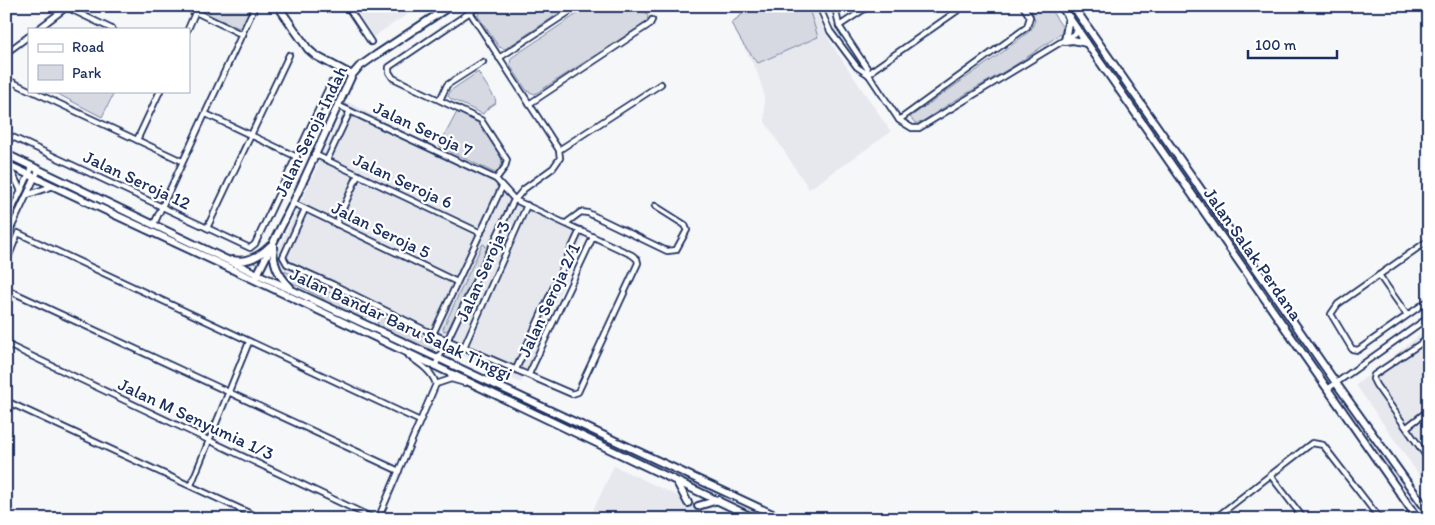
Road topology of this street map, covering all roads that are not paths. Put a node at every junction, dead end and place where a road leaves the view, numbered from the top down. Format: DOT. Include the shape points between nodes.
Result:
graph roads {
  1 [pos="183,6"];
  2 [pos="198,6"];
  3 [pos="256,6"];
  4 [pos="278,6"];
  5 [pos="347,6"];
  6 [pos="450,6"];
  7 [pos="466,6"];
  8 [pos="479,6"];
  9 [pos="578,6"];
  10 [pos="819,6"];
  11 [pos="835,6"];
  12 [pos="869,6"];
  13 [pos="964,6"];
  14 [pos="1023,6"];
  15 [pos="1061,6"];
  16 [pos="1073,6"];
  17 [pos="66,7"];
  18 [pos="196,12"];
  19 [pos="470,12"];
  20 [pos="1069,17"];
  21 [pos="652,20"];
  22 [pos="1087,25"];
  23 [pos="839,26"];
  24 [pos="39,28"];
  25 [pos="110,28"];
  26 [pos="188,28"];
  27 [pos="1079,31"];
  28 [pos="244,35"];
  29 [pos="28,37"];
  30 [pos="1064,40"];
  31 [pos="371,42"];
  32 [pos="1088,44"];
  33 [pos="6,53"];
  34 [pos="289,54"];
  35 [pos="500,58"];
  36 [pos="483,62"];
  37 [pos="352,75"];
  38 [pos="869,75"];
  39 [pos="6,79"];
  40 [pos="331,83"];
  41 [pos="661,84"];
  42 [pos="28,90"];
  43 [pos="36,92"];
  44 [pos="160,92"];
  45 [pos="440,100"];
  46 [pos="529,104"];
  47 [pos="338,106"];
  48 [pos="350,111"];
  49 [pos="206,114"];
  50 [pos="899,120"];
  51 [pos="6,134"];
  52 [pos="251,135"];
  53 [pos="137,140"];
  54 [pos="559,150"];
  55 [pos="6,154"];
  56 [pos="314,154"];
  57 [pos="297,157"];
  58 [pos="327,160"];
  59 [pos="182,161"];
  60 [pos="8,165"];
  61 [pos="36,168"];
  62 [pos="358,175"];
  63 [pos="32,177"];
  64 [pos="496,178"];
  65 [pos="1198,184"];
  66 [pos="53,186"];
  67 [pos="502,187"];
  68 [pos="21,191"];
  69 [pos="1190,191"];
  70 [pos="27,195"];
  71 [pos="515,200"];
  72 [pos="293,203"];
  73 [pos="527,205"];
  74 [pos="655,206"];
  75 [pos="162,207"];
  76 [pos="305,209"];
  77 [pos="6,222"];
  78 [pos="566,223"];
  79 [pos="154,224"];
  80 [pos="336,224"];
  81 [pos="207,228"];
  82 [pos="580,230"];
  83 [pos="481,233"];
  84 [pos="594,237"];
  85 [pos="6,240"];
  86 [pos="1426,242"];
  87 [pos="272,244"];
  88 [pos="1429,248"];
  89 [pos="223,258"];
  90 [pos="6,263"];
  91 [pos="1378,275"];
  92 [pos="256,277"];
  93 [pos="458,282"];
  94 [pos="6,289"];
  95 [pos="293,291"];
  96 [pos="1429,300"];
  97 [pos="1407,315"];
  98 [pos="1429,317"];
  99 [pos="433,334"];
  100 [pos="1429,338"];
  101 [pos="447,340"];
  102 [pos="249,342"];
  103 [pos="6,344"];
  104 [pos="464,347"];
  105 [pos="402,350"];
  106 [pos="438,358"];
  107 [pos="435,366"];
  108 [pos="516,370"];
  109 [pos="530,374"];
  110 [pos="1336,383"];
  111 [pos="436,384"];
  112 [pos="482,388"];
  113 [pos="1329,388"];
  114 [pos="229,392"];
  115 [pos="6,400"];
  116 [pos="1429,410"];
  117 [pos="420,421"];
  118 [pos="1406,427"];
  119 [pos="209,440"];
  120 [pos="1429,460"];
  121 [pos="399,471"];
  122 [pos="1271,476"];
  123 [pos="676,481"];
  124 [pos="191,485"];
  125 [pos="718,500"];
  126 [pos="688,503"];
  127 [pos="698,506"];
  128 [pos="1429,513"];
  129 [pos="262,519"];
  130 [pos="376,519"];
  131 [pos="756,519"];
  132 [pos="783,519"];
  133 [pos="1214,519"];
  134 [pos="1304,519"];
  135 [pos="1380,519"];
  136 [pos="1418,519"];
  1 -- 18 [label="street"];
  2 -- 18 [label="street"];
  3 -- 28 [label="street"];
  4 -- 37 [label="main road" via="308,49"];
  5 -- 31 [label="street"];
  6 -- 37 [label="main road, Jalan Seroja Indah" via="381,51"];
  7 -- 19 [label="street"];
  8 -- 19 [label="street"];
  9 -- 35 [label="street"];
  10 -- 38 [label="street" via="830,31 858,67"];
  11 -- 23 [label="street"];
  12 -- 23 [label="street"];
  13 -- 38 [label="street"];
  14 -- 50 [label="street" via="1030,17 1027,26"];
  15 -- 20 [label="main road, Jalan Salak Perdana"];
  16 -- 22 [label="main road, Jalan Salak Perdana"];
  17 -- 24 [label="street"];
  17 -- 25 [label="street"];
  18 -- 26 [label="street"];
  18 -- 28 [label="street"];
  19 -- 35 [label="street"];
  19 -- 45 [label="street" via="390,67 393,78"];
  20 -- 27 [label="main road, Jalan Salak Perdana"];
  20 -- 30 [label="main road"];
  21 -- 46 [label="street"];
  22 -- 27 [label="main road"];
  22 -- 65 [label="main road, Jalan Salak Perdana"];
  23 -- 38 [label="street"];
  27 -- 30 [label="street"];
  27 -- 32 [label="main road, Jalan Salak Perdana"];
  28 -- 49 [label="street"];
  29 -- 33 [label="street"];
  30 -- 32 [label="main road" via="1080,40"];
  30 -- 50 [label="street" via="919,128 912,128"];
  32 -- 69 [label="main road, Jalan Salak Perdana"];
  34 -- 52 [label="street"];
  35 -- 46 [label="street"];
  36 -- 45 [label="street" via="447,85"];
  37 -- 47 [label="main road, Jalan Seroja Indah"];
  38 -- 50 [label="street"];
  39 -- 42 [label="street"];
  40 -- 57 [label="street"];
  41 -- 54 [label="street"];
  43 -- 53 [label="street"];
  44 -- 53 [label="street"];
  45 -- 64 [label="street" via="482,120 507,160"];
  46 -- 54 [label="street"];
  47 -- 48 [label="street, Jalan Seroja 7"];
  47 -- 56 [label="main road, Jalan Seroja Indah"];
  48 -- 58 [label="street"];
  48 -- 64 [label="street, Jalan Seroja 7"];
  49 -- 52 [label="street"];
  49 -- 59 [label="street"];
  51 -- 75 [label="street, Jalan Seroja 12"];
  52 -- 57 [label="street"];
  52 -- 81 [label="street"];
  53 -- 59 [label="street"];
  54 -- 71 [label="street" via="558,163"];
  55 -- 61 [label="main road, Jalan Bandar Baru Salak Tinggi"];
  56 -- 58 [label="street, Jalan Seroja 6"];
  56 -- 72 [label="main road, Jalan Seroja Indah"];
  57 -- 81 [label="street, Jalan Seroja 12" via="256,244 250,248"];
  58 -- 62 [label="street, Jalan Seroja 6"];
  59 -- 75 [label="street"];
  60 -- 63 [label="main road, Jalan Bandar Baru Salak Tinggi"];
  60 -- 68 [label="street"];
  61 -- 63 [label="street"];
  61 -- 79 [label="main road, Jalan Bandar Baru Salak Tinggi"];
  62 -- 80 [label="street"];
  62 -- 83 [label="street, Jalan Seroja 6"];
  63 -- 66 [label="main road, Jalan Bandar Baru Salak Tinggi"];
  63 -- 68 [label="street"];
  63 -- 70 [label="street"];
  64 -- 67 [label="street"];
  65 -- 69 [label="main road"];
  65 -- 110 [label="main road, Jalan Salak Perdana"];
  66 -- 70 [label="street"];
  66 -- 92 [label="main road, Jalan Bandar Baru Salak Tinggi"];
  67 -- 71 [label="street"];
  67 -- 83 [label="street"];
  68 -- 77 [label="street"];
  69 -- 113 [label="main road, Jalan Salak Perdana"];
  70 -- 85 [label="street"];
  71 -- 73 [label="street"];
  71 -- 101 [label="street"];
  72 -- 76 [label="street, Jalan Seroja 5"];
  72 -- 87 [label="main road, Jalan Seroja Indah"];
  73 -- 78 [label="street"];
  73 -- 104 [label="street, Jalan Seroja 3"];
  74 -- 78 [label="street" via="685,225 687,230 676,250 667,252 588,213 581,212"];
  75 -- 79 [label="street"];
  75 -- 81 [label="street, Jalan Seroja 12"];
  76 -- 80 [label="street, Jalan Seroja 5"];
  76 -- 99 [label="street" via="283,257 287,264"];
  78 -- 82 [label="street"];
  79 -- 89 [label="main road, Jalan Bandar Baru Salak Tinggi"];
  80 -- 93 [label="street, Jalan Seroja 5"];
  82 -- 84 [label="street"];
  82 -- 108 [label="street"];
  83 -- 93 [label="street"];
  84 -- 109 [label="street, Jalan Seroja 2/1"];
  84 -- 109 [label="street" via="632,255 638,263 578,392 572,394"];
  86 -- 88 [label="street"];
  86 -- 91 [label="street"];
  87 -- 89 [label="main road" via="248,260"];
  87 -- 92 [label="main road, Jalan Seroja Indah"];
  87 -- 95 [label="main road" via="276,270"];
  89 -- 92 [label="main road, Jalan Bandar Baru Salak Tinggi"];
  90 -- 102 [label="street" via="18,233"];
  91 -- 97 [label="street"];
  91 -- 97 [label="street" via="1338,304 1331,314 1352,350 1358,350"];
  92 -- 95 [label="main road, Jalan Bandar Baru Salak Tinggi"];
  92 -- 105 [label="main road, Jalan Bandar Baru Salak Tinggi"];
  93 -- 99 [label="street"];
  94 -- 114 [label="street"];
  95 -- 106 [label="main road, Jalan Bandar Baru Salak Tinggi"];
  96 -- 97 [label="street"];
  98 -- 110 [label="street"];
  99 -- 101 [label="street"];
  100 -- 118 [label="street" via="1374,375 1376,385"];
  101 -- 104 [label="street"];
  101 -- 106 [label="street"];
  102 -- 114 [label="street"];
  102 -- 117 [label="street"];
  103 -- 119 [label="street, Jalan M Senyumia 1/3"];
  104 -- 108 [label="street"];
  105 -- 107 [label="main road, Jalan Bandar Baru Salak Tinggi"];
  105 -- 111 [label="street" via="429,371"];
  106 -- 107 [label="street"];
  106 -- 132 [label="main road, Jalan Bandar Baru Salak Tinggi"];
  107 -- 112 [label="main road, Jalan Bandar Baru Salak Tinggi"];
  108 -- 109 [label="street"];
  110 -- 113 [label="street"];
  110 -- 128 [label="main road, Jalan Salak Perdana"];
  111 -- 112 [label="street" via="451,379"];
  111 -- 117 [label="street"];
  112 -- 123 [label="main road, Jalan Bandar Baru Salak Tinggi"];
  113 -- 136 [label="main road, Jalan Salak Perdana"];
  114 -- 119 [label="street"];
  114 -- 121 [label="street"];
  115 -- 124 [label="street"];
  116 -- 118 [label="street"];
  117 -- 121 [label="street"];
  118 -- 120 [label="street"];
  119 -- 124 [label="street"];
  119 -- 130 [label="street, Jalan M Senyumia 1/3"];
  121 -- 130 [label="street"];
  122 -- 133 [label="street"];
  122 -- 134 [label="street"];
  122 -- 135 [label="street" via="1312,443 1323,444"];
  123 -- 125 [label="main road, Jalan Bandar Baru Salak Tinggi"];
  123 -- 126 [label="main road"];
  124 -- 129 [label="street"];
  125 -- 127 [label="main road"];
  125 -- 131 [label="main road, Jalan Bandar Baru Salak Tinggi"];
}
